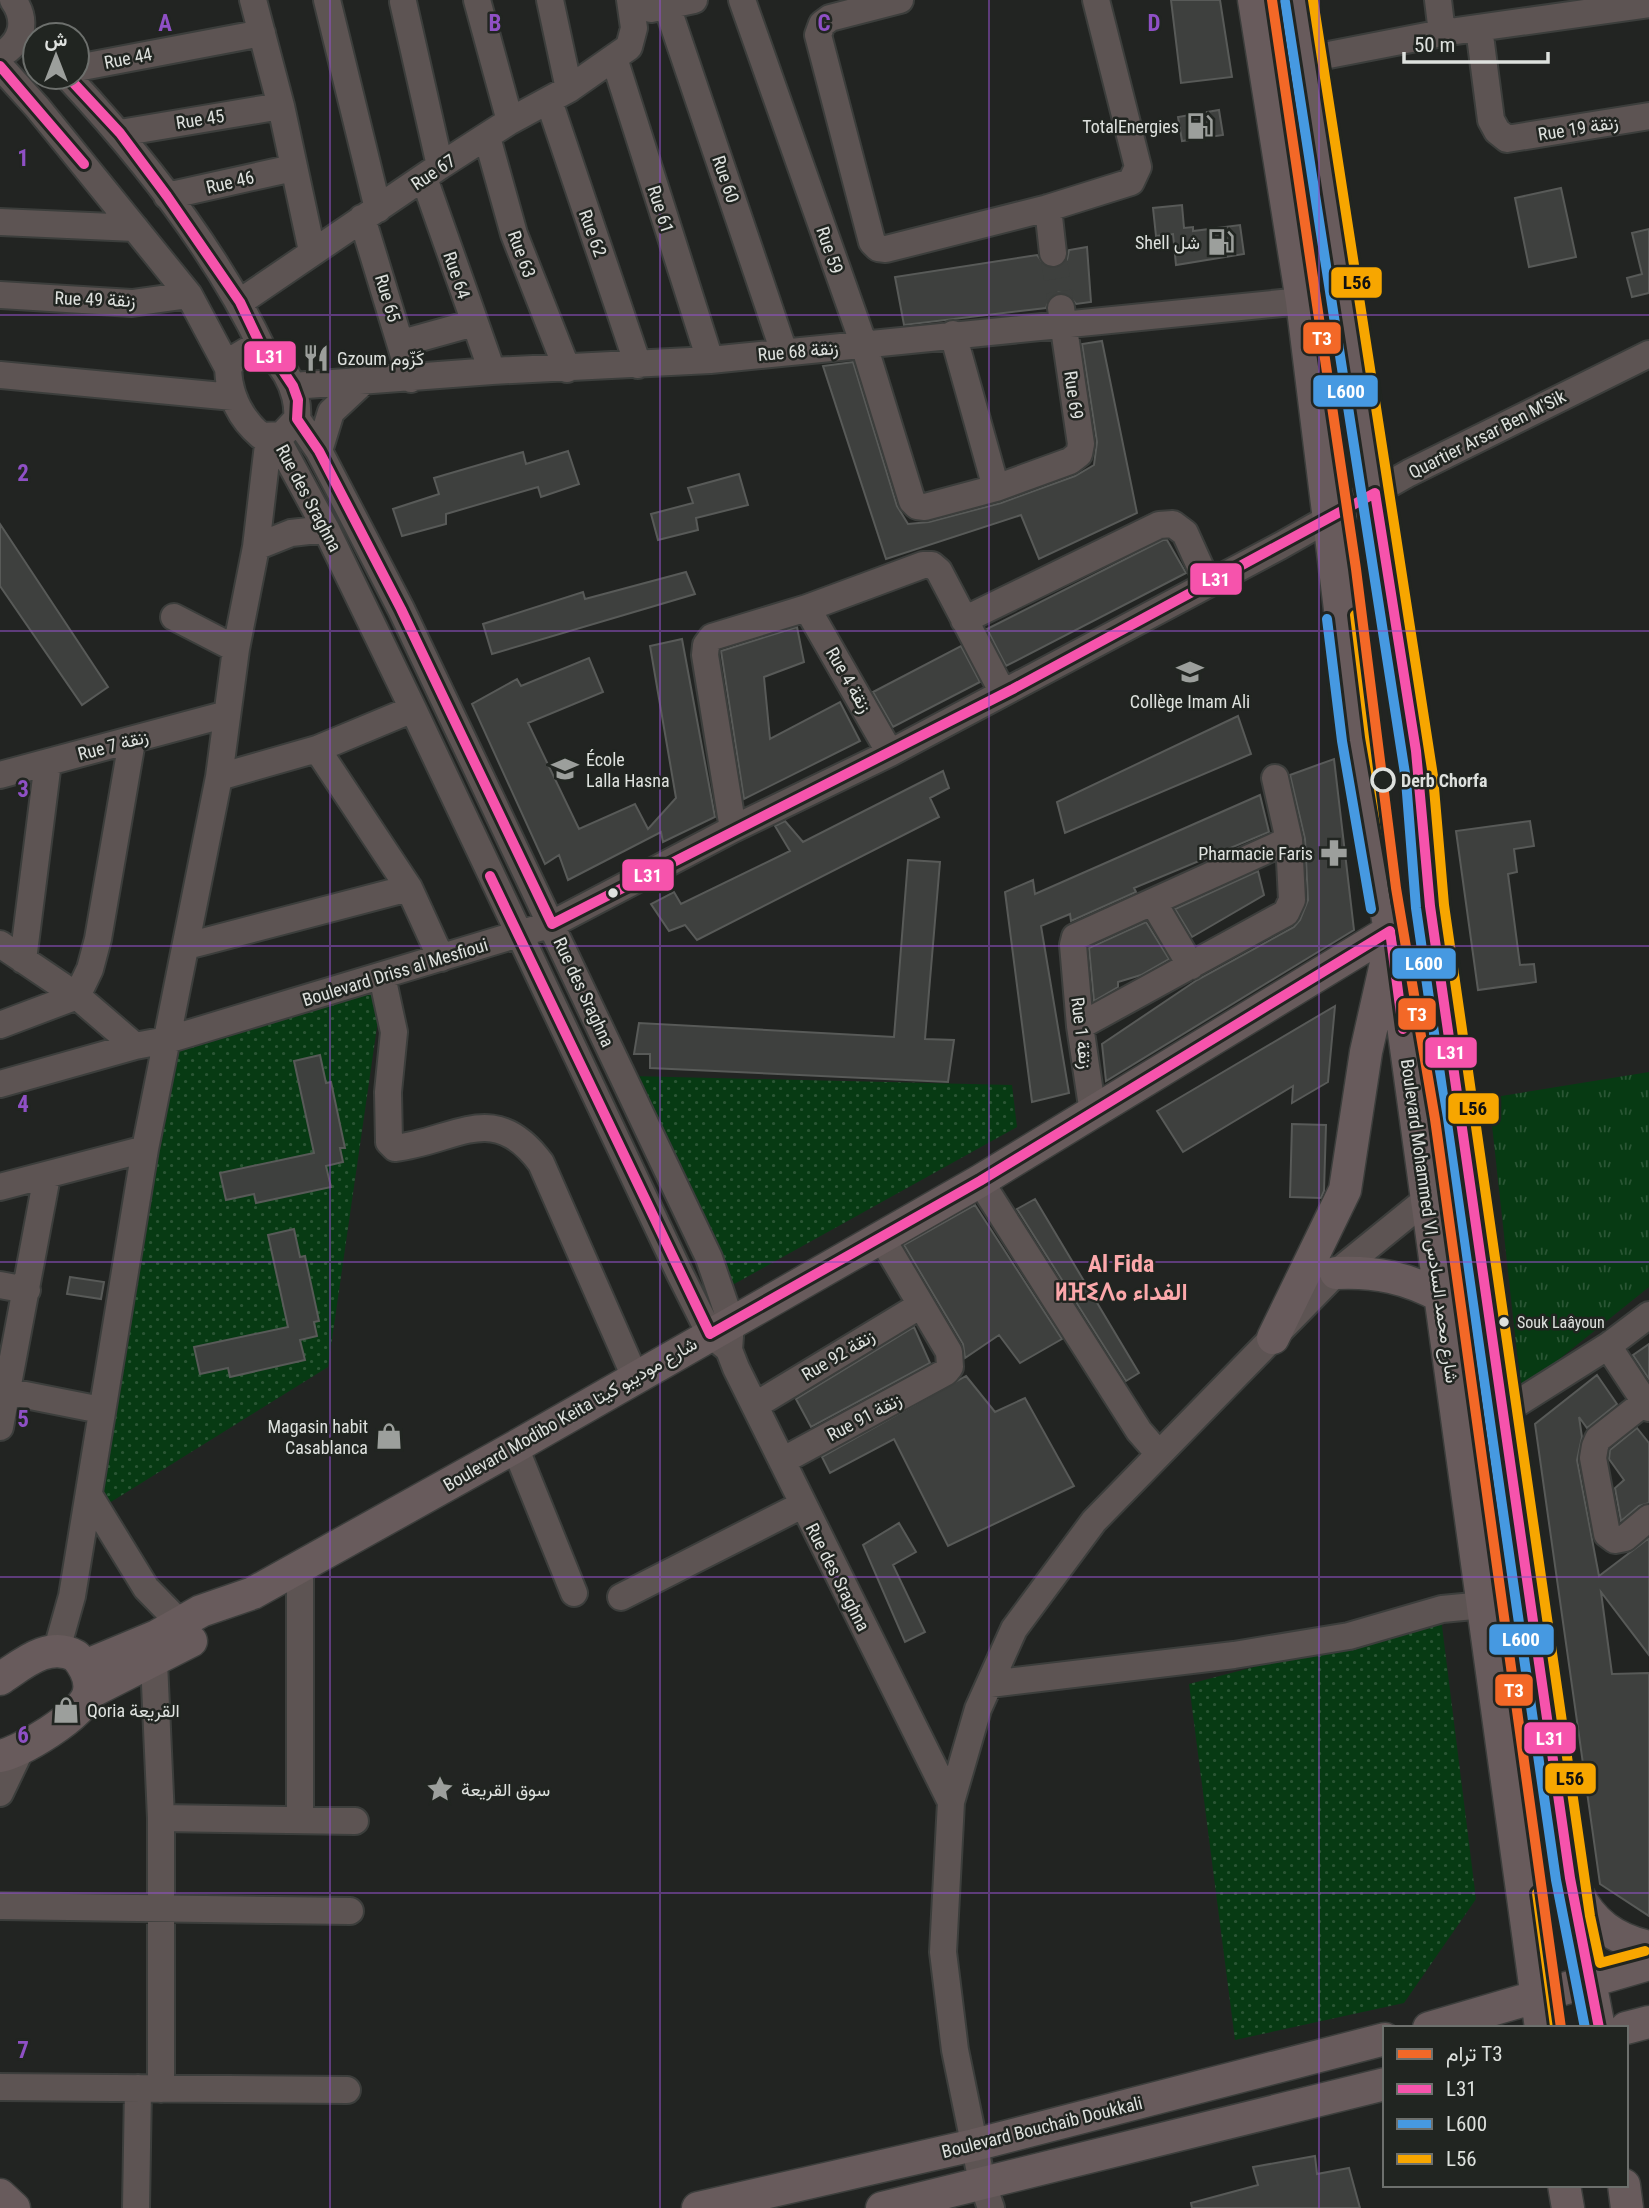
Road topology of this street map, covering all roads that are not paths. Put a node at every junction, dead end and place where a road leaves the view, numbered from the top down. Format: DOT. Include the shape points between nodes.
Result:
graph roads {
  1 [pos="15,0"];
  2 [pos="253,0"];
  3 [pos="327,0"];
  4 [pos="477,0"];
  5 [pos="550,0"];
  6 [pos="694,0"];
  7 [pos="742,0"];
  8 [pos="901,0"];
  9 [pos="1096,0"];
  10 [pos="1254,0"];
  11 [pos="1299,0"];
  12 [pos="1438,0"];
  13 [pos="403,2"];
  14 [pos="1649,4"];
  15 [pos="631,6"];
  16 [pos="667,6"];
  17 [pos="1589,7"];
  18 [pos="1519,11"];
  19 [pos="22,21"];
  20 [pos="1479,29"];
  21 [pos="262,33"];
  22 [pos="1442,33"];
  23 [pos="21,43"];
  24 [pos="622,53"];
  25 [pos="0,55"];
  26 [pos="1308,59"];
  27 [pos="91,65"];
  28 [pos="0,66"];
  29 [pos="81,91"];
  30 [pos="559,95"];
  31 [pos="281,106"];
  32 [pos="1649,116"];
  33 [pos="510,121"];
  34 [pos="120,133"];
  35 [pos="487,136"];
  36 [pos="293,167"];
  37 [pos="432,172"];
  38 [pos="167,196"];
  39 [pos="1048,208"];
  40 [pos="370,214"];
  41 [pos="0,222"];
  42 [pos="135,228"];
  43 [pos="312,251"];
  44 [pos="1054,253"];
  45 [pos="0,295"];
  46 [pos="189,295"];
  47 [pos="1302,300"];
  48 [pos="240,302"];
  49 [pos="1063,315"];
  50 [pos="474,323"];
  51 [pos="953,334"];
  52 [pos="402,343"];
  53 [pos="864,345"];
  54 [pos="263,350"];
  55 [pos="784,352"];
  56 [pos="1649,354"];
  57 [pos="710,360"];
  58 [pos="638,365"];
  59 [pos="228,368"];
  60 [pos="567,369"];
  61 [pos="492,371"];
  62 [pos="0,375"];
  63 [pos="411,379"];
  64 [pos="363,382"];
  65 [pos="293,386"];
  66 [pos="233,397"];
  67 [pos="297,419"];
  68 [pos="273,437"];
  69 [pos="319,451"];
  70 [pos="996,488"];
  71 [pos="1375,493"];
  72 [pos="1328,519"];
  73 [pos="327,530"];
  74 [pos="256,547"];
  75 [pos="1208,584"];
  76 [pos="807,608"];
  77 [pos="174,617"];
  78 [pos="964,620"];
  79 [pos="236,649"];
  80 [pos="1003,692"];
  81 [pos="413,709"];
  82 [pos="227,714"];
  83 [pos="132,741"];
  84 [pos="317,749"];
  85 [pos="890,753"];
  86 [pos="48,762"];
  87 [pos="0,775"];
  88 [pos="219,777"];
  89 [pos="1275,778"];
  90 [pos="733,829"];
  91 [pos="1289,840"];
  92 [pos="409,888"];
  93 [pos="1153,902"];
  94 [pos="552,924"];
  95 [pos="517,935"];
  96 [pos="1390,938"];
  97 [pos="0,944"];
  98 [pos="187,946"];
  99 [pos="441,958"];
  100 [pos="23,960"];
  101 [pos="1191,966"];
  102 [pos="382,976"];
  103 [pos="77,996"];
  104 [pos="0,1025"];
  105 [pos="1080,1026"];
  106 [pos="167,1040"];
  107 [pos="135,1046"];
  108 [pos="0,1084"];
  109 [pos="1093,1113"];
  110 [pos="145,1149"];
  111 [pos="47,1176"];
  112 [pos="980,1181"];
  113 [pos="0,1187"];
  114 [pos="1427,1199"];
  115 [pos="881,1237"];
  116 [pos="1336,1273"];
  117 [pos="0,1285"];
  118 [pos="27,1290"];
  119 [pos="1442,1297"];
  120 [pos="921,1305"];
  121 [pos="1649,1315"];
  122 [pos="723,1335"];
  123 [pos="1273,1338"];
  124 [pos="1608,1346"];
  125 [pos="635,1377"];
  126 [pos="3,1391"];
  127 [pos="755,1405"];
  128 [pos="1647,1405"];
  129 [pos="101,1410"];
  130 [pos="1502,1413"];
  131 [pos="0,1427"];
  132 [pos="515,1447"];
  133 [pos="1159,1454"];
  134 [pos="782,1461"];
  135 [pos="89,1495"];
  136 [pos="802,1505"];
  137 [pos="1649,1518"];
  138 [pos="300,1567"];
  139 [pos="253,1593"];
  140 [pos="574,1593"];
  141 [pos="621,1597"];
  142 [pos="1484,1605"];
  143 [pos="180,1623"];
  144 [pos="57,1650"];
  145 [pos="154,1662"];
  146 [pos="0,1679"];
  147 [pos="87,1680"];
  148 [pos="990,1684"];
  149 [pos="10,1753"];
  150 [pos="0,1793"];
  151 [pos="951,1802"];
  152 [pos="160,1818"];
  153 [pos="300,1820"];
  154 [pos="355,1821"];
  155 [pos="1570,1878"];
  156 [pos="0,1906"];
  157 [pos="160,1907"];
  158 [pos="349,1911"];
  159 [pos="1649,1947"];
  160 [pos="1649,1964"];
  161 [pos="1589,1981"];
  162 [pos="1536,1996"];
  163 [pos="1649,2022"];
  164 [pos="1436,2026"];
  165 [pos="1541,2026"];
  166 [pos="1599,2026"];
  167 [pos="1628,2027"];
  168 [pos="1383,2040"];
  169 [pos="1383,2085"];
  170 [pos="0,2087"];
  171 [pos="149,2089"];
  172 [pos="347,2090"];
  173 [pos="974,2145"];
  174 [pos="1564,2187"];
  175 [pos="1624,2187"];
  176 [pos="0,2195"];
  177 [pos="987,2195"];
  178 [pos="14,2208"];
  179 [pos="136,2208"];
  180 [pos="698,2208"];
  181 [pos="882,2208"];
  182 [pos="1568,2208"];
  183 [pos="1627,2208"];
  1 -- 19 [label="street"];
  2 -- 21 [label="street"];
  3 -- 40 [label="street, Rue 65"];
  4 -- 33 [label="street"];
  5 -- 30 [label="street, Rue 62"];
  6 -- 16 [label="street"];
  7 -- 53 [label="street, Rue 59"];
  8 -- 39 [label="street" via="831,18 818,34 872,242 886,249"];
  9 -- 39 [label="street" via="1138,167 1136,176 1131,182"];
  10 -- 47 [label="main road, Boulevard Mohammed VI شارع محمد السادس"];
  11 -- 26 [label="main road"];
  12 -- 22 [label="street"];
  13 -- 37 [label="street, Rue 64"];
  14 -- 17 [label="street"];
  15 -- 16 [label="street"];
  15 -- 24 [label="street" via="634,28"];
  16 -- 55 [label="street, Rue 60"];
  17 -- 18 [label="street"];
  18 -- 20 [label="street"];
  20 -- 22 [label="street"];
  20 -- 32 [label="street, Rue 19 زنقة" via="1491,120 1507,139"];
  21 -- 27 [label="street, Rue 44"];
  21 -- 31 [label="street"];
  22 -- 26 [label="street"];
  23 -- 25 [label="street"];
  24 -- 30 [label="street, Rue 67"];
  24 -- 57 [label="street, Rue 61"];
  26 -- 71 [label="main road"];
  28 -- 42 [label="street"];
  29 -- 34 [label="street"];
  30 -- 33 [label="street, Rue 67"];
  30 -- 58 [label="street, Rue 62"];
  31 -- 34 [label="street, Rue 45"];
  31 -- 36 [label="street"];
  33 -- 35 [label="street, Rue 67"];
  34 -- 38 [label="street"];
  35 -- 37 [label="street, Rue 67"];
  35 -- 60 [label="street, Rue 63" via="514,234"];
  36 -- 38 [label="street, Rue 46"];
  36 -- 43 [label="street"];
  37 -- 40 [label="street, Rue 67"];
  37 -- 50 [label="street, Rue 64"];
  38 -- 48 [label="street"];
  39 -- 44 [label="street"];
  40 -- 43 [label="street, Rue 67"];
  40 -- 52 [label="street, Rue 65"];
  41 -- 42 [label="street"];
  42 -- 46 [label="street"];
  43 -- 48 [label="street, Rue 67"];
  45 -- 46 [label="street, Rue 49 زنقة" via="132,303"];
  46 -- 59 [label="street"];
  47 -- 49 [label="street, Rue 68 زنقة"];
  47 -- 72 [label="main road, Boulevard Mohammed VI شارع محمد السادس"];
  48 -- 54 [label="street"];
  49 -- 51 [label="street, Rue 68 زنقة"];
  49 -- 70 [label="street, Rue 69" via="1079,454"];
  50 -- 52 [label="street"];
  50 -- 61 [label="street, Rue 64"];
  51 -- 53 [label="street, Rue 68 زنقة"];
  51 -- 70 [label="street"];
  52 -- 63 [label="street, Rue 65"];
  53 -- 55 [label="street, Rue 68 زنقة"];
  53 -- 70 [label="street, Rue 59" via="912,501 925,507"];
  54 -- 59 [label="street" via="242,353"];
  54 -- 65 [label="street"];
  55 -- 57 [label="street, Rue 68 زنقة"];
  56 -- 71 [label="street, Quartier Arsar Ben M'Sik"];
  57 -- 58 [label="street, Rue 68 زنقة"];
  58 -- 60 [label="street, Rue 68 زنقة"];
  59 -- 66 [label="street"];
  60 -- 61 [label="street, Rue 68 زنقة"];
  61 -- 63 [label="street, Rue 68 زنقة"];
  62 -- 66 [label="street"];
  63 -- 64 [label="street, Rue 68 زنقة"];
  64 -- 65 [label="street, Rue 68 زنقة"];
  64 -- 69 [label="street" via="331,412"];
  65 -- 67 [label="street"];
  66 -- 68 [label="street" via="249,426 261,436"];
  67 -- 68 [label="street" via="288,433"];
  67 -- 69 [label="street, Rue des Sraghna"];
  68 -- 73 [label="street, Rue des Sraghna"];
  68 -- 74 [label="street"];
  69 -- 94 [label="street, Rue des Sraghna" via="401,609"];
  71 -- 72 [label="street, Quartier Arsar Ben M'Sik"];
  71 -- 130 [label="main road" via="1420,765 1430,906"];
  72 -- 75 [label="street, Boulevard Driss al Mesfioui"];
  72 -- 96 [label="main road, Boulevard Mohammed VI شارع محمد السادس" via="1356,739"];
  73 -- 74 [label="street" via="291,533"];
  73 -- 81 [label="street, Rue des Sraghna"];
  74 -- 79 [label="street"];
  75 -- 78 [label="street" via="1185,533 1173,524 1159,525"];
  75 -- 80 [label="street, Boulevard Driss al Mesfioui"];
  76 -- 78 [label="street" via="932,565"];
  76 -- 85 [label="street, Rue 4 زنقة"];
  76 -- 90 [label="street" via="712,637 706,645"];
  77 -- 79 [label="street"];
  78 -- 80 [label="street"];
  79 -- 82 [label="street"];
  80 -- 85 [label="street, Boulevard Driss al Mesfioui"];
  81 -- 84 [label="street"];
  81 -- 95 [label="street, Rue des Sraghna"];
  82 -- 83 [label="street, Rue 7 زنقة"];
  82 -- 88 [label="street"];
  83 -- 86 [label="street, Rue 7 زنقة"];
  83 -- 103 [label="street" via="98,939"];
  84 -- 88 [label="street"];
  84 -- 92 [label="street"];
  85 -- 90 [label="street, Boulevard Driss al Mesfioui"];
  86 -- 87 [label="street, Rue 7 زنقة"];
  86 -- 100 [label="street"];
  88 -- 98 [label="street"];
  89 -- 91 [label="street"];
  90 -- 94 [label="street, Boulevard Driss al Mesfioui"];
  91 -- 93 [label="street"];
  91 -- 101 [label="street" via="1292,907"];
  92 -- 98 [label="street"];
  92 -- 99 [label="street"];
  93 -- 101 [label="street"];
  93 -- 105 [label="street, Rue 1 زنقة" via="1073,941"];
  94 -- 95 [label="street, Boulevard Driss al Mesfioui"];
  94 -- 122 [label="street, Rue des Sraghna" via="709,1258"];
  95 -- 99 [label="street, Boulevard Driss al Mesfioui"];
  95 -- 122 [label="street, Rue des Sraghna"];
  96 -- 109 [label="main road, Boulevard Modibo Keita شارع موديبو كيتا"];
  96 -- 114 [label="main road, Boulevard Mohammed VI شارع محمد السادس"];
  96 -- 123 [label="main road" via="1366,1052 1345,1190"];
  97 -- 100 [label="street"];
  98 -- 106 [label="street"];
  99 -- 102 [label="street, Boulevard Driss al Mesfioui"];
  100 -- 103 [label="street"];
  101 -- 105 [label="street"];
  102 -- 106 [label="street, Boulevard Driss al Mesfioui"];
  102 -- 125 [label="street" via="394,1032 389,1142 395,1148 418,1145 482,1126 498,1128 526,1142 541,1163"];
  103 -- 104 [label="street"];
  103 -- 107 [label="street"];
  105 -- 109 [label="street, Rue 1 زنقة"];
  106 -- 107 [label="street, Boulevard Driss al Mesfioui"];
  106 -- 110 [label="street"];
  107 -- 108 [label="street, Boulevard Driss al Mesfioui"];
  109 -- 112 [label="main road, Boulevard Modibo Keita شارع موديبو كيتا"];
  110 -- 111 [label="street"];
  110 -- 129 [label="street"];
  111 -- 113 [label="street"];
  111 -- 118 [label="street"];
  112 -- 115 [label="main road, Boulevard Modibo Keita شارع موديبو كيتا"];
  112 -- 133 [label="street" via="1139,1431"];
  114 -- 116 [label="street"];
  114 -- 119 [label="main road, Boulevard Mohammed VI شارع محمد السادس"];
  115 -- 120 [label="street"];
  115 -- 122 [label="main road, Boulevard Modibo Keita شارع موديبو كيتا"];
  116 -- 119 [label="main road" via="1392,1276"];
  116 -- 123 [label="street"];
  117 -- 118 [label="street"];
  118 -- 126 [label="street"];
  119 -- 142 [label="main road, Boulevard Mohammed VI شارع محمد السادس"];
  120 -- 127 [label="street, Rue 92 زنقة"];
  120 -- 134 [label="street, Rue 91 زنقة" via="948,1352 946,1372"];
  121 -- 124 [label="street"];
  122 -- 125 [label="main road, Boulevard Modibo Keita شارع موديبو كيتا"];
  122 -- 127 [label="street, Rue des Sraghna"];
  123 -- 133 [label="street"];
  124 -- 128 [label="street"];
  124 -- 130 [label="street"];
  125 -- 132 [label="main road, Boulevard Modibo Keita شارع موديبو كيتا"];
  126 -- 129 [label="street"];
  126 -- 131 [label="street"];
  127 -- 134 [label="street, Rue des Sraghna"];
  128 -- 137 [label="street" via="1598,1439 1593,1458 1607,1534 1615,1540 1625,1538"];
  129 -- 135 [label="street"];
  130 -- 155 [label="main road"];
  132 -- 138 [label="main road, Boulevard Modibo Keita شارع موديبو كيتا"];
  132 -- 140 [label="street"];
  133 -- 148 [label="street" via="1094,1521 1054,1572 1014,1629"];
  134 -- 136 [label="street, Rue des Sraghna"];
  135 -- 143 [label="street" via="146,1588"];
  135 -- 144 [label="street" via="72,1596"];
  136 -- 141 [label="street"];
  136 -- 151 [label="street, Rue des Sraghna"];
  138 -- 139 [label="main road, Boulevard Modibo Keita شارع موديبو كيتا"];
  138 -- 153 [label="street"];
  139 -- 143 [label="main road, Boulevard Modibo Keita شارع موديبو كيتا"];
  139 -- 145 [label="main road, Boulevard Modibo Keita شارع موديبو كيتا" via="233,1617"];
  142 -- 148 [label="street" via="1442,1609 1349,1636 1234,1655"];
  142 -- 162 [label="main road, Boulevard Mohammed VI شارع محمد السادس"];
  143 -- 147 [label="main road, Boulevard Modibo Keita شارع موديبو كيتا"];
  144 -- 146 [label="main road"];
  144 -- 147 [label="main road" via="76,1656"];
  145 -- 147 [label="main road, Boulevard Modibo Keita شارع موديبو كيتا"];
  145 -- 152 [label="street"];
  147 -- 149 [label="main road" via="85,1702"];
  148 -- 151 [label="street" via="978,1709"];
  149 -- 150 [label="street"];
  151 -- 173 [label="street" via="943,1952"];
  152 -- 153 [label="street"];
  152 -- 157 [label="street"];
  153 -- 154 [label="street"];
  155 -- 159 [label="main road" via="1594,1920 1618,1937"];
  155 -- 161 [label="main road"];
  156 -- 157 [label="street"];
  157 -- 158 [label="street"];
  157 -- 171 [label="street"];
  160 -- 161 [label="main road"];
  161 -- 162 [label="main road"];
  161 -- 166 [label="main road"];
  162 -- 164 [label="main road"];
  162 -- 165 [label="main road, Boulevard Mohammed VI شارع محمد السادس"];
  163 -- 167 [label="main road"];
  168 -- 173 [label="main road, Boulevard Bouchaib Doukkali"];
  169 -- 177 [label="main road"];
  170 -- 171 [label="street"];
  171 -- 172 [label="street"];
  171 -- 179 [label="street"];
  173 -- 177 [label="street"];
  173 -- 180 [label="main road, Boulevard Bouchaib Doukkali"];
  174 -- 182 [label="main road"];
  175 -- 183 [label="main road"];
  176 -- 178 [label="main road"];
  177 -- 181 [label="main road"];
}
